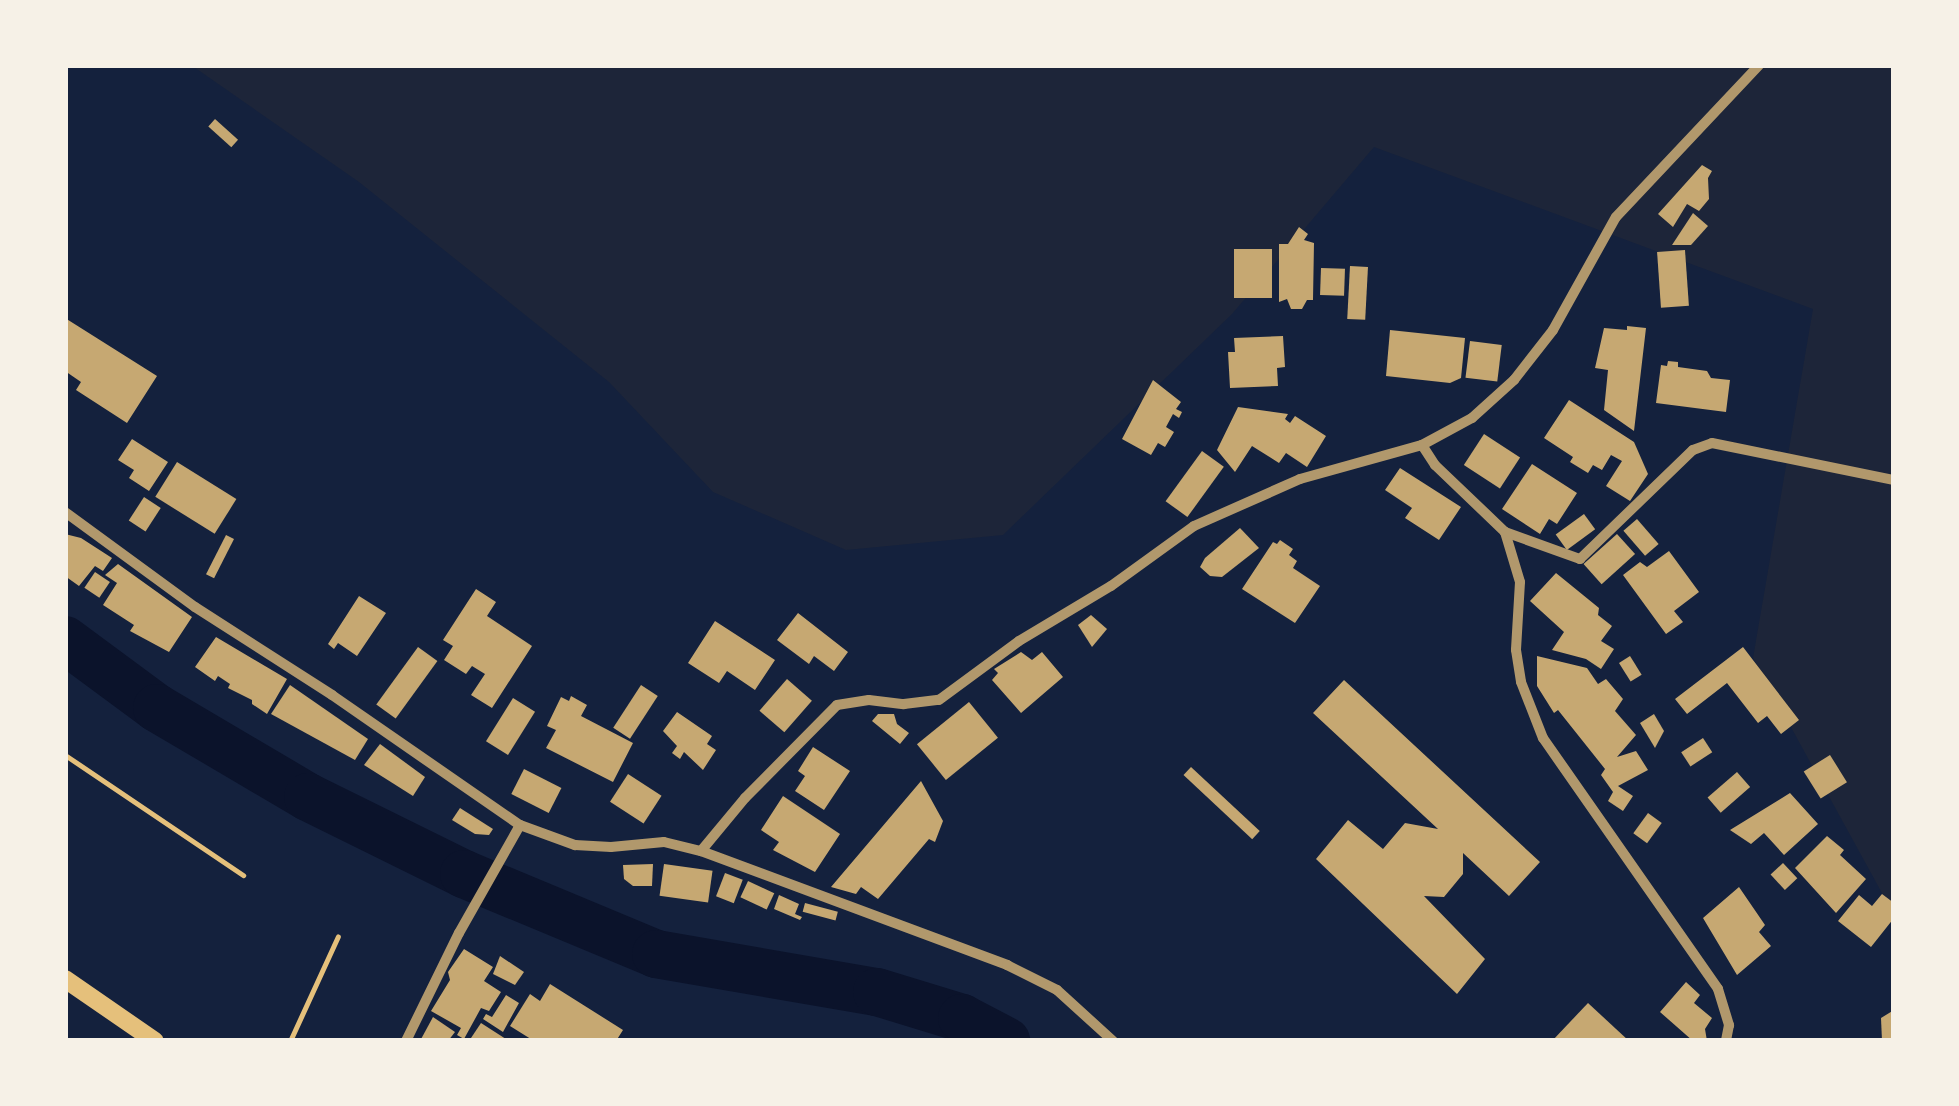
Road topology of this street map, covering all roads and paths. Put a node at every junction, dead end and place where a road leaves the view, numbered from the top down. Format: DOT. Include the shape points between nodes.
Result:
graph roads {
  1 [pos="1759,65"];
  2 [pos="1422,445"];
  3 [pos="1894,480"];
  4 [pos="65,512"];
  5 [pos="1505,532"];
  6 [pos="65,755"];
  7 [pos="520,825"];
  8 [pos="701,851"];
  9 [pos="243,875"];
  10 [pos="338,936"];
  11 [pos="65,980"];
  12 [pos="156,1041"];
  13 [pos="290,1041"];
  14 [pos="406,1041"];
  15 [pos="1113,1041"];
  16 [pos="1726,1041"];
  1 -- 2 [label="street" via="1616,217 1553,330 1514,380 1472,418"];
  2 -- 5 [label="street" via="1435,466"];
  2 -- 8 [label="street" via="1300,479 1194,526 938,700 837,705"];
  3 -- 5 [label="street" via="1712,443 1693,450 1580,559"];
  4 -- 7 [label="street" via="194,607"];
  5 -- 16 [label="street" via="1520,582 1521,682 1543,738 1718,990 1729,1024"];
  6 -- 9 [label="path"];
  7 -- 8 [label="street" via="574,844 664,842"];
  7 -- 14 [label="street"];
  8 -- 15 [label="street" via="1007,966 1056,990"];
  10 -- 13 [label="path"];
  11 -- 12 [label="main road"];
}
